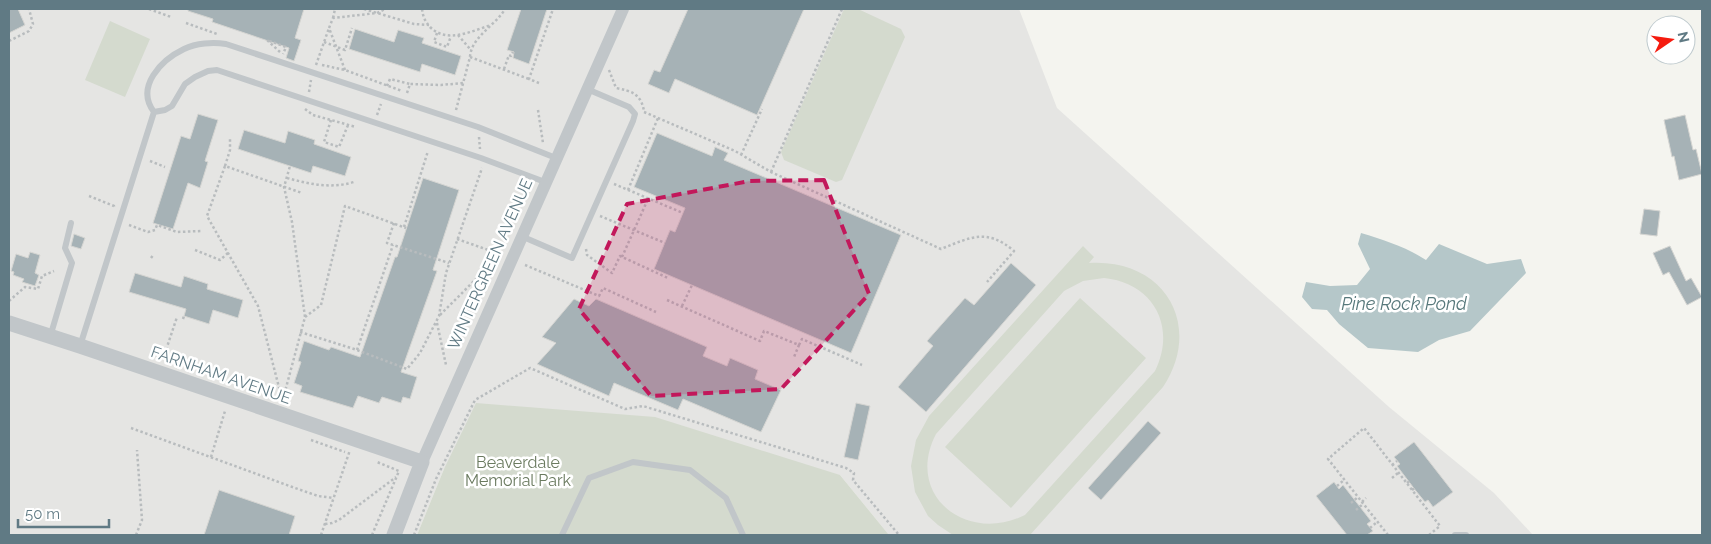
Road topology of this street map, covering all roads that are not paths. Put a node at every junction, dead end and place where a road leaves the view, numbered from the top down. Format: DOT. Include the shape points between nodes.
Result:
graph roads {
  1 [pos="623,9"];
  2 [pos="587,89"];
  3 [pos="154,112"];
  4 [pos="556,158"];
  5 [pos="545,182"];
  6 [pos="71,223"];
  7 [pos="522,236"];
  8 [pos="9,324"];
  9 [pos="50,337"];
  10 [pos="80,346"];
  11 [pos="422,462"];
  12 [pos="394,535"];
  13 [pos="562,535"];
  14 [pos="743,535"];
  15 [pos="1455,535"];
  16 [pos="1466,535"];
  1 -- 2 [label="street, WINTERGREEN AVENUE"];
  2 -- 4 [label="street, WINTERGREEN AVENUE"];
  2 -- 7 [label="lane" via="629,107 635,114 576,250 572,258"];
  3 -- 4 [label="lane" via="149,105 147,88 152,77 170,57 192,46 226,44 478,127"];
  3 -- 5 [label="lane" via="172,106 185,84 195,76 216,70"];
  3 -- 10 [label="lane"];
  4 -- 5 [label="street, WINTERGREEN AVENUE"];
  5 -- 7 [label="street, WINTERGREEN AVENUE"];
  6 -- 9 [label="lane" via="65,248 72,262"];
  7 -- 11 [label="street, WINTERGREEN AVENUE"];
  8 -- 9 [label="street, FARNHAM AVENUE"];
  9 -- 10 [label="street, FARNHAM AVENUE"];
  10 -- 11 [label="street, FARNHAM AVENUE" via="352,446"];
  11 -- 12 [label="street, WINTERGREEN AVENUE"];
  13 -- 14 [label="lane" via="589,478 633,462 690,470 726,498"];
  15 -- 16 [label="lane"];
}
